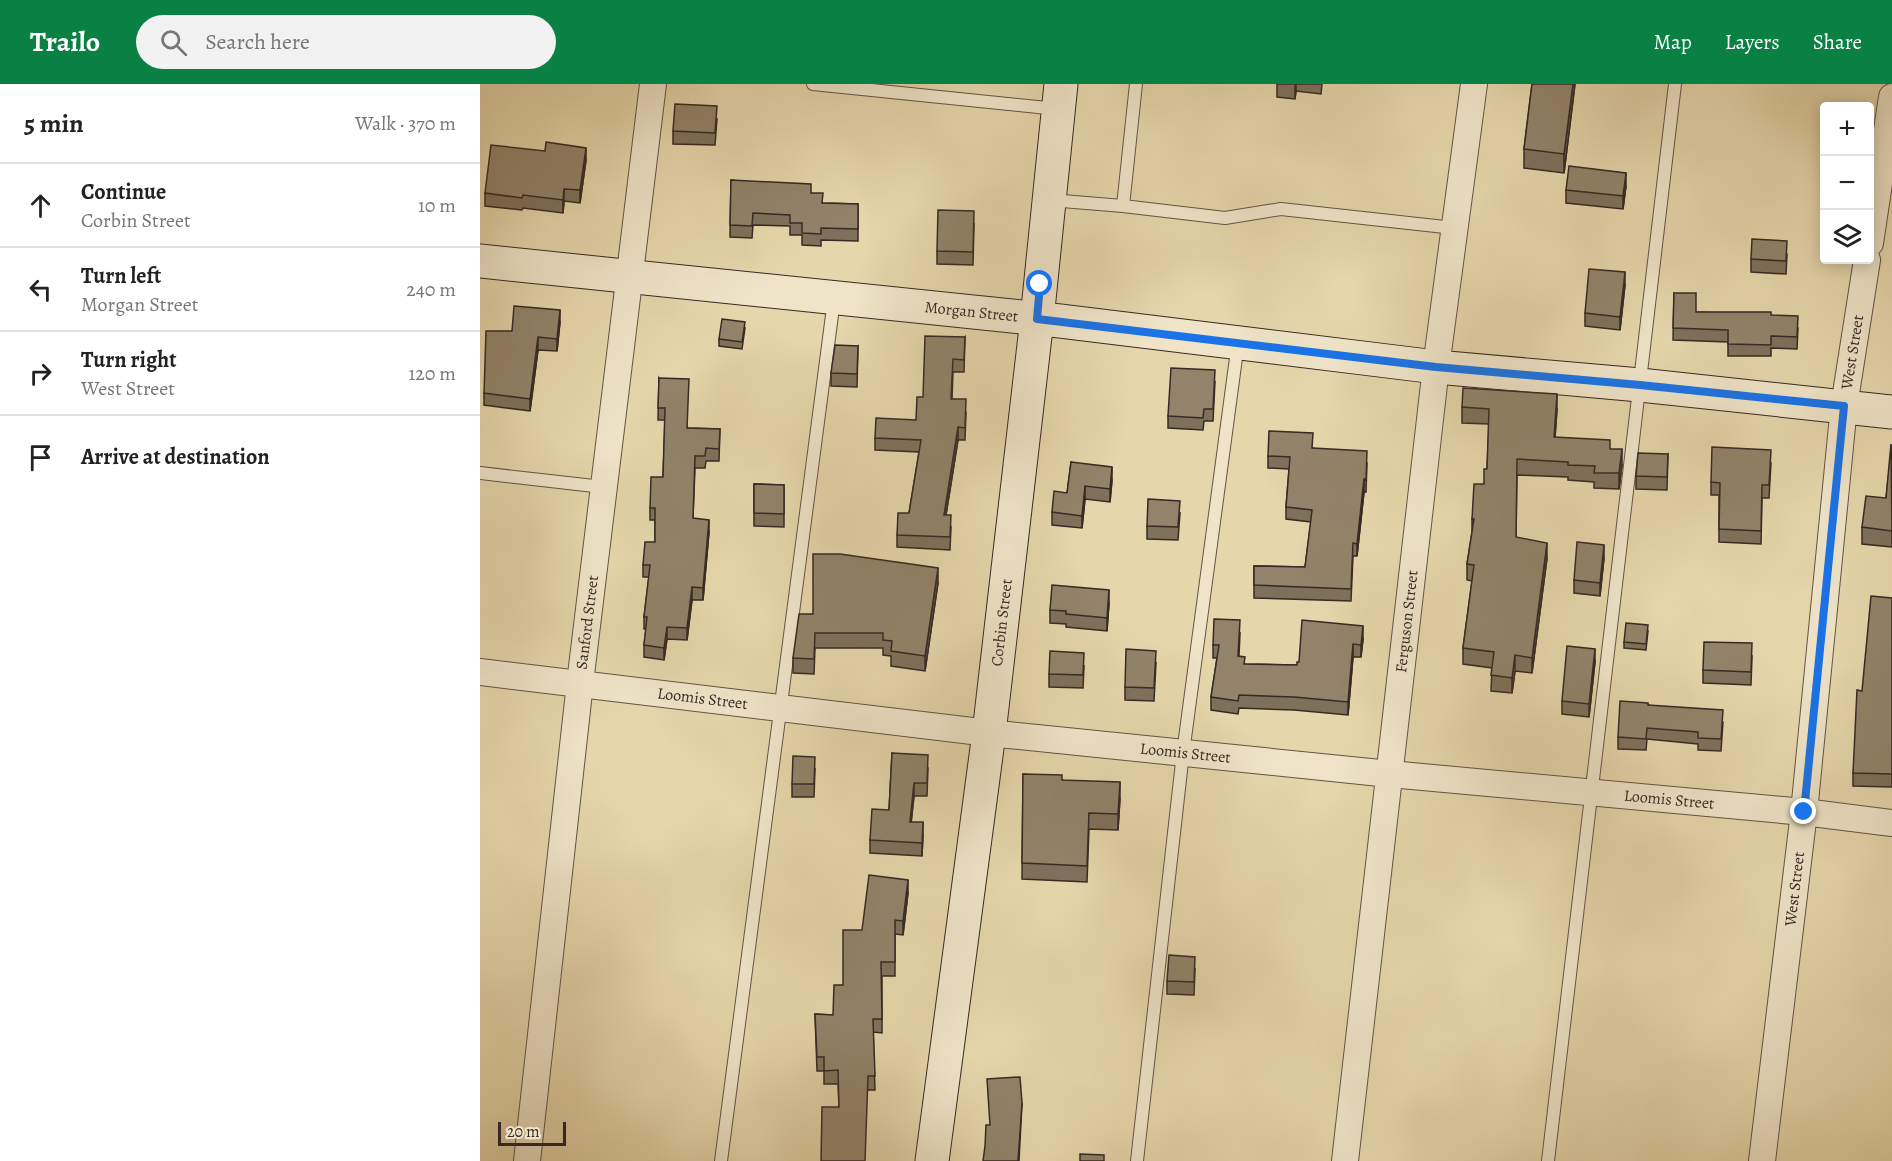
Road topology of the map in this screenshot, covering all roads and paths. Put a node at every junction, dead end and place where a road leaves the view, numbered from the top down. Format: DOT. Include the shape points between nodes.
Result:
graph roads {
  1 [pos="653,84"];
  2 [pos="813,84"];
  3 [pos="1136,84"];
  4 [pos="1474,84"];
  5 [pos="1675,84"];
  6 [pos="1060,97"];
  7 [pos="1892,97"];
  8 [pos="1049,200"];
  9 [pos="1123,206"];
  10 [pos="1874,211"];
  11 [pos="1454,228"];
  12 [pos="480,261"];
  13 [pos="1866,264"];
  14 [pos="630,277"];
  15 [pos="834,299"];
  16 [pos="1037,319"];
  17 [pos="1238,343"];
  18 [pos="1436,367"];
  19 [pos="1640,385"];
  20 [pos="1844,406"];
  21 [pos="1892,412"];
  22 [pos="480,473"];
  23 [pos="603,487"];
  24 [pos="480,672"];
  25 [pos="580,683"];
  26 [pos="780,707"];
  27 [pos="989,733"];
  28 [pos="1182,753"];
  29 [pos="1390,774"];
  30 [pos="1592,793"];
  31 [pos="1804,812"];
  32 [pos="1892,823"];
  33 [pos="528,1161"];
  34 [pos="721,1161"];
  35 [pos="932,1161"];
  36 [pos="1137,1161"];
  37 [pos="1345,1161"];
  38 [pos="1548,1161"];
  39 [pos="1762,1161"];
  1 -- 14 [label="street, Sanford Street"];
  2 -- 6 [label="lane"];
  3 -- 9 [label="lane"];
  4 -- 11 [label="street, Ferguson Street"];
  5 -- 19 [label="lane"];
  6 -- 8 [label="main road, Corbin Street"];
  7 -- 10 [label="street"];
  8 -- 9 [label="lane"];
  8 -- 16 [label="main road, Corbin Street"];
  9 -- 11 [label="lane" via="1225,218 1281,209"];
  11 -- 18 [label="street, Ferguson Street"];
  12 -- 14 [label="main road, Morgan Street"];
  13 -- 20 [label="street, West Street"];
  14 -- 15 [label="main road, Morgan Street"];
  14 -- 23 [label="street, Sanford Street"];
  15 -- 16 [label="main road, Morgan Street"];
  15 -- 26 [label="lane"];
  16 -- 17 [label="main road, Morgan Street"];
  16 -- 27 [label="main road, Corbin Street"];
  17 -- 18 [label="main road, Morgan Street"];
  17 -- 28 [label="lane"];
  18 -- 19 [label="main road, Morgan Street"];
  18 -- 29 [label="street, Ferguson Street"];
  19 -- 20 [label="main road, Morgan Street"];
  19 -- 30 [label="lane"];
  20 -- 21 [label="main road, Morgan Street"];
  20 -- 31 [label="street, West Street"];
  22 -- 23 [label="lane"];
  23 -- 25 [label="street, Sanford Street"];
  24 -- 25 [label="street, Loomis Street"];
  25 -- 26 [label="street, Loomis Street"];
  25 -- 33 [label="street, Sanford Street"];
  26 -- 27 [label="street, Loomis Street"];
  26 -- 34 [label="lane"];
  27 -- 28 [label="street, Loomis Street"];
  27 -- 35 [label="main road, Corbin Street"];
  28 -- 29 [label="street, Loomis Street"];
  28 -- 36 [label="lane"];
  29 -- 30 [label="street, Loomis Street"];
  29 -- 37 [label="street, Ferguson Street"];
  30 -- 31 [label="street, Loomis Street"];
  30 -- 38 [label="lane"];
  31 -- 32 [label="street, Loomis Street"];
  31 -- 39 [label="street, West Street"];
}
